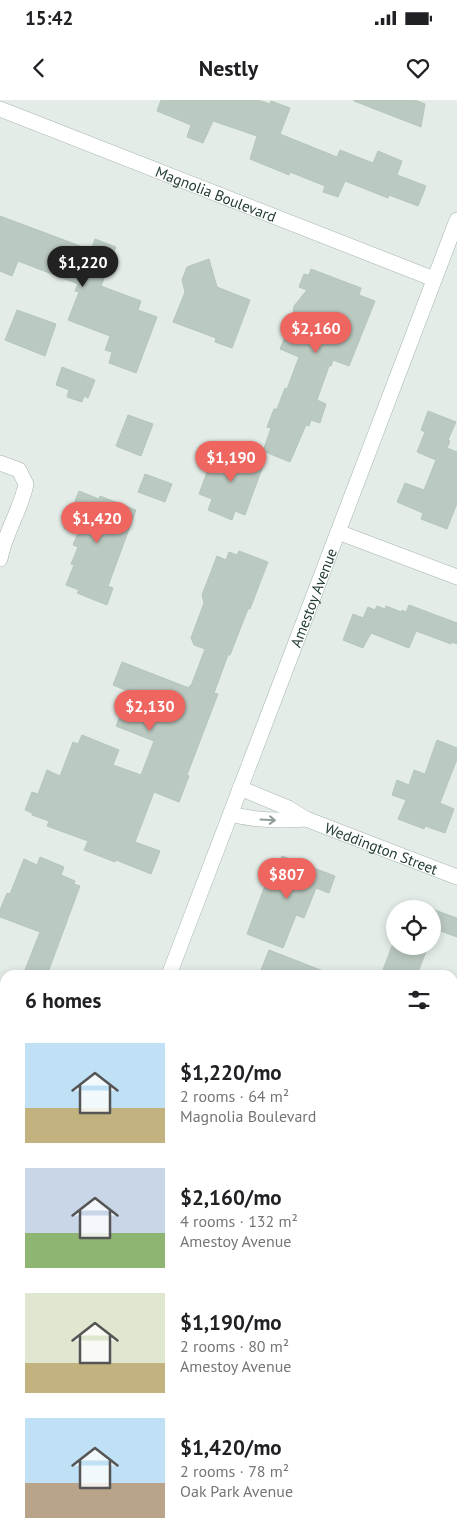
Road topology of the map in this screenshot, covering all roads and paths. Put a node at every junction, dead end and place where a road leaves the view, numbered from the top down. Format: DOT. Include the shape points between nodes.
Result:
graph roads {
  1 [pos="0,108"];
  2 [pos="457,220"];
  3 [pos="434,279"];
  4 [pos="0,463"];
  5 [pos="338,532"];
  6 [pos="0,558"];
  7 [pos="457,577"];
  8 [pos="240,788"];
  9 [pos="231,814"];
  10 [pos="306,819"];
  11 [pos="457,877"];
  12 [pos="171,970"];
  1 -- 3 [label="street, Magnolia Boulevard"];
  2 -- 3 [label="street, Amestoy Avenue"];
  3 -- 5 [label="street, Amestoy Avenue"];
  4 -- 6 [label="street" via="19,470 26,484"];
  5 -- 7 [label="street"];
  5 -- 8 [label="street, Amestoy Avenue"];
  8 -- 9 [label="street, Amestoy Avenue"];
  8 -- 10 [label="street, Weddington Street"];
  9 -- 10 [label="street, Weddington Street, one-way" via="250,819"];
  9 -- 12 [label="street, Amestoy Avenue"];
  10 -- 11 [label="street, Weddington Street"];
}
